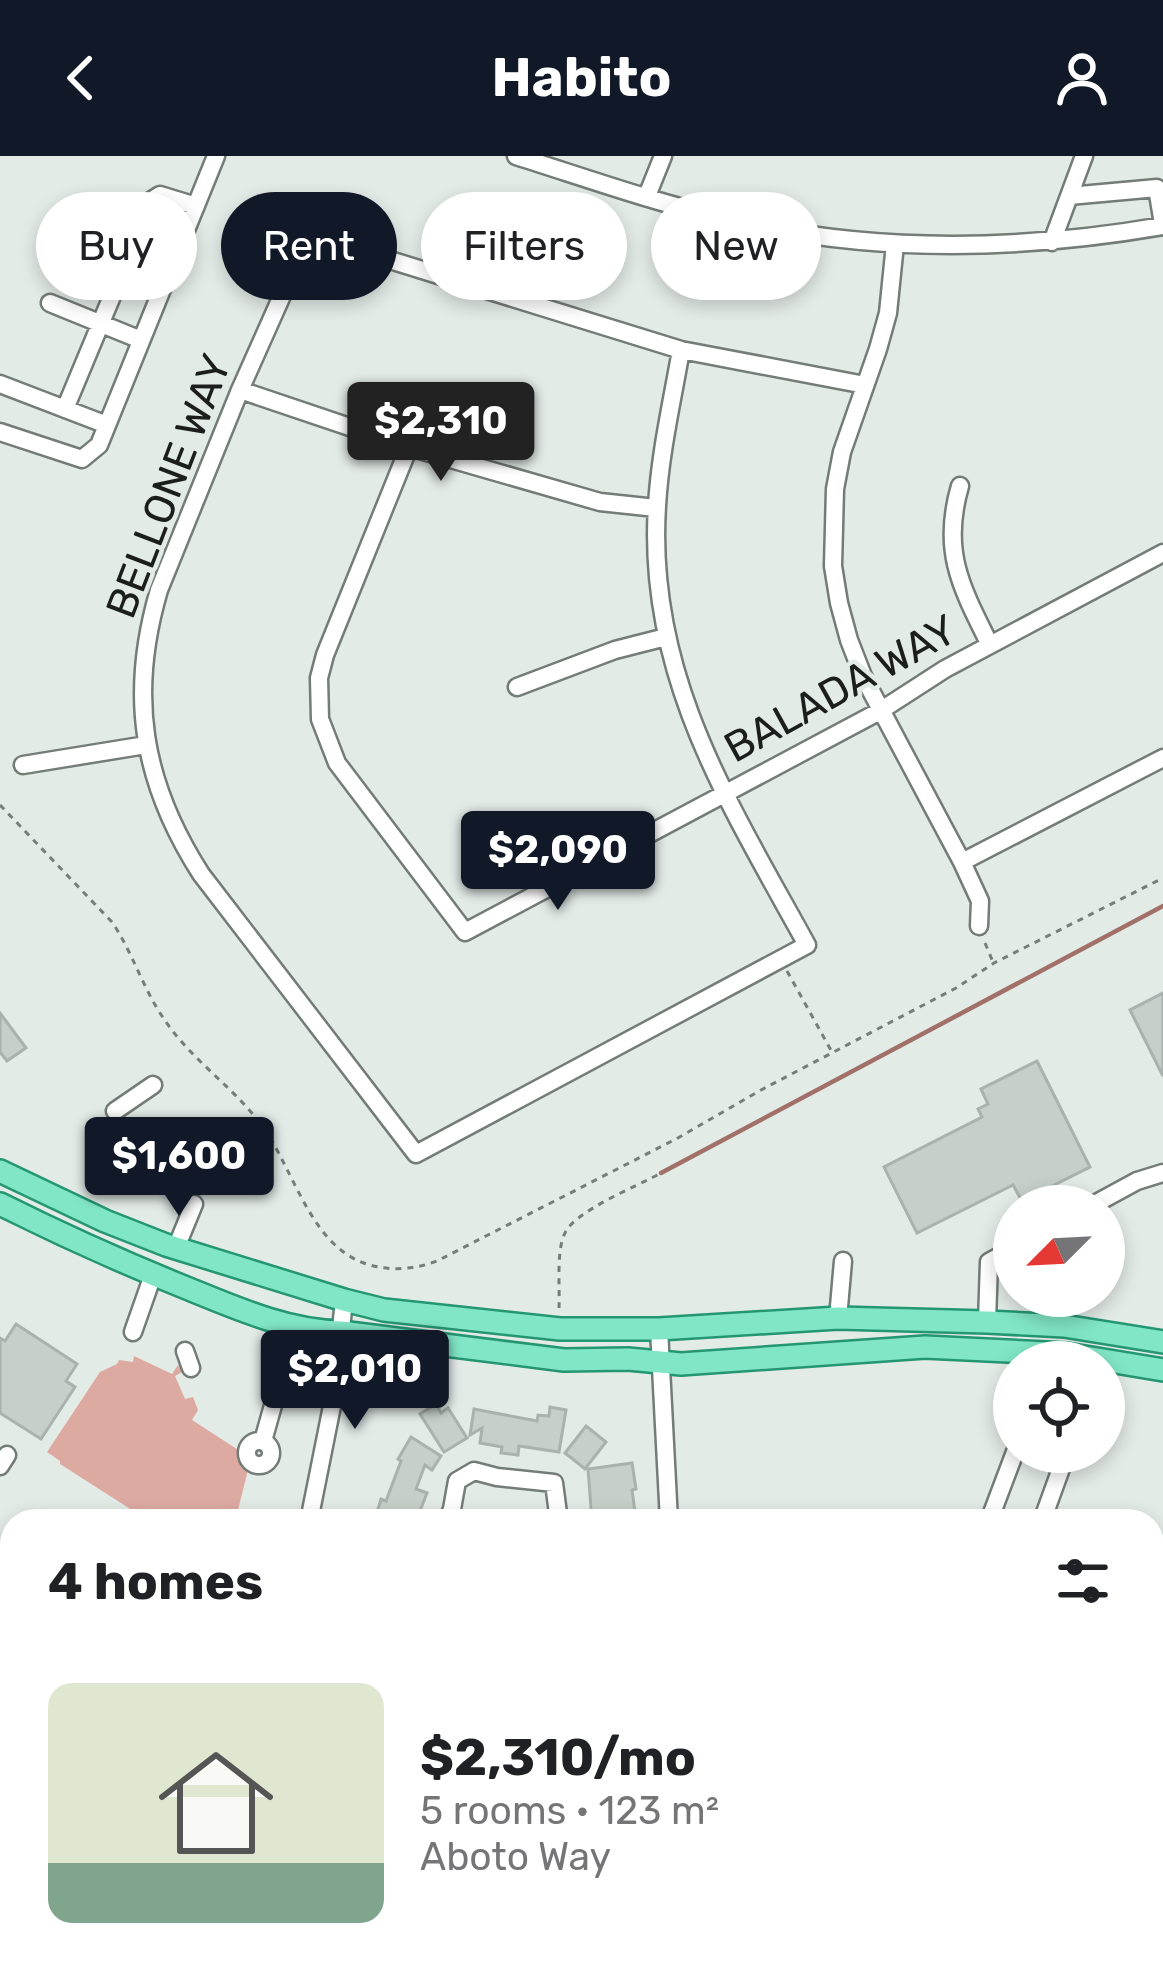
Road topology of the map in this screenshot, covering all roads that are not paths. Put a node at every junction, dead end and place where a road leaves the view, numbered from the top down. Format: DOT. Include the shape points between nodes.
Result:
graph roads {
  1 [pos="216,156"];
  2 [pos="516,156"];
  3 [pos="663,156"];
  4 [pos="1084,156"];
  5 [pos="1160,187"];
  6 [pos="647,196"];
  7 [pos="1069,196"];
  8 [pos="197,204"];
  9 [pos="1163,225"];
  10 [pos="1052,242"];
  11 [pos="896,244"];
  12 [pos="110,300"];
  13 [pos="158,300"];
  14 [pos="50,303"];
  15 [pos="100,324"];
  16 [pos="142,340"];
  17 [pos="681,350"];
  18 [pos="0,384"];
  19 [pos="865,385"];
  20 [pos="240,391"];
  21 [pos="65,409"];
  22 [pos="107,425"];
  23 [pos="0,432"];
  24 [pos="410,447"];
  25 [pos="960,485"];
  26 [pos="656,508"];
  27 [pos="1163,553"];
  28 [pos="666,637"];
  29 [pos="989,645"];
  30 [pos="517,687"];
  31 [pos="880,711"];
  32 [pos="146,745"];
  33 [pos="1163,758"];
  34 [pos="23,766"];
  35 [pos="725,794"];
  36 [pos="962,862"];
  37 [pos="979,926"];
  38 [pos="153,1084"];
  39 [pos="115,1111"];
  40 [pos="0,1171"];
  41 [pos="1163,1173"];
  42 [pos="1125,1187"];
  43 [pos="0,1188"];
  44 [pos="0,1204"];
  45 [pos="194,1204"];
  46 [pos="105,1221"];
  47 [pos="176,1248"];
  48 [pos="993,1260"];
  49 [pos="843,1262"];
  50 [pos="153,1275"];
  51 [pos="344,1300"];
  52 [pos="838,1318"];
  53 [pos="987,1322"];
  54 [pos="659,1329"];
  55 [pos="134,1332"];
  56 [pos="341,1332"];
  57 [pos="1163,1342"];
  58 [pos="993,1353"];
  59 [pos="660,1361"];
  60 [pos="1125,1366"];
  61 [pos="1163,1370"];
  62 [pos="279,1384"];
  63 [pos="254,1437"];
  64 [pos="1007,1473"];
  65 [pos="1059,1473"];
  66 [pos="312,1509"];
  67 [pos="450,1509"];
  68 [pos="558,1509"];
  69 [pos="668,1509"];
  70 [pos="994,1509"];
  71 [pos="1046,1509"];
  1 -- 8 [label="street"];
  2 -- 6 [label="street"];
  3 -- 6 [label="street"];
  4 -- 7 [label="street"];
  5 -- 7 [label="street"];
  5 -- 9 [label="street"];
  6 -- 11 [label="street" via="788,232"];
  7 -- 10 [label="street"];
  9 -- 10 [label="street"];
  10 -- 11 [label="street"];
  11 -- 19 [label="street" via="888,313"];
  12 -- 15 [label="street"];
  13 -- 16 [label="street"];
  14 -- 15 [label="street"];
  15 -- 16 [label="street"];
  15 -- 21 [label="street"];
  16 -- 22 [label="street"];
  17 -- 19 [label="street, BELLONE WAY"];
  17 -- 20 [label="street, BELLONE WAY" via="309,235"];
  17 -- 26 [label="street"];
  18 -- 21 [label="street"];
  19 -- 31 [label="street" via="835,489 833,566 849,640"];
  20 -- 24 [label="street"];
  20 -- 32 [label="street, BELLONE WAY" via="149,624"];
  21 -- 22 [label="street"];
  22 -- 23 [label="street" via="82,459"];
  24 -- 26 [label="street" via="600,502"];
  24 -- 35 [label="street, BALADA WAY" via="325,655 320,719 346,778 465,932"];
  25 -- 29 [label="street" via="952,550"];
  26 -- 28 [label="street"];
  27 -- 29 [label="street, BALADA WAY"];
  28 -- 30 [label="street"];
  28 -- 35 [label="street" via="688,713"];
  29 -- 31 [label="street, BALADA WAY"];
  31 -- 35 [label="street, BALADA WAY"];
  31 -- 36 [label="street"];
  32 -- 34 [label="street"];
  32 -- 35 [label="street, BELLONE WAY" via="165,810 201,874 416,1154 807,945"];
  33 -- 36 [label="street"];
  36 -- 37 [label="street" via="980,902"];
  38 -- 39 [label="street"];
  40 -- 46 [label="main road"];
  41 -- 42 [label="street"];
  43 -- 46 [label="main road" via="43,1212"];
  44 -- 50 [label="main road"];
  45 -- 47 [label="street"];
  46 -- 47 [label="main road"];
  47 -- 51 [label="main road"];
  48 -- 53 [label="street"];
  49 -- 52 [label="street"];
  50 -- 55 [label="street"];
  50 -- 56 [label="main road" via="240,1310"];
  51 -- 54 [label="main road" via="560,1329"];
  51 -- 56 [label="street"];
  52 -- 53 [label="main road"];
  52 -- 54 [label="main road"];
  53 -- 57 [label="main road"];
  54 -- 59 [label="street"];
  56 -- 59 [label="main road" via="564,1360"];
  56 -- 66 [label="street"];
  58 -- 59 [label="main road" via="926,1348"];
  59 -- 69 [label="street"];
  60 -- 61 [label="main road"];
  62 -- 63 [label="street"];
  64 -- 70 [label="street"];
  65 -- 71 [label="street"];
  67 -- 68 [label="street" via="458,1481 473,1471 554,1483"];
}
